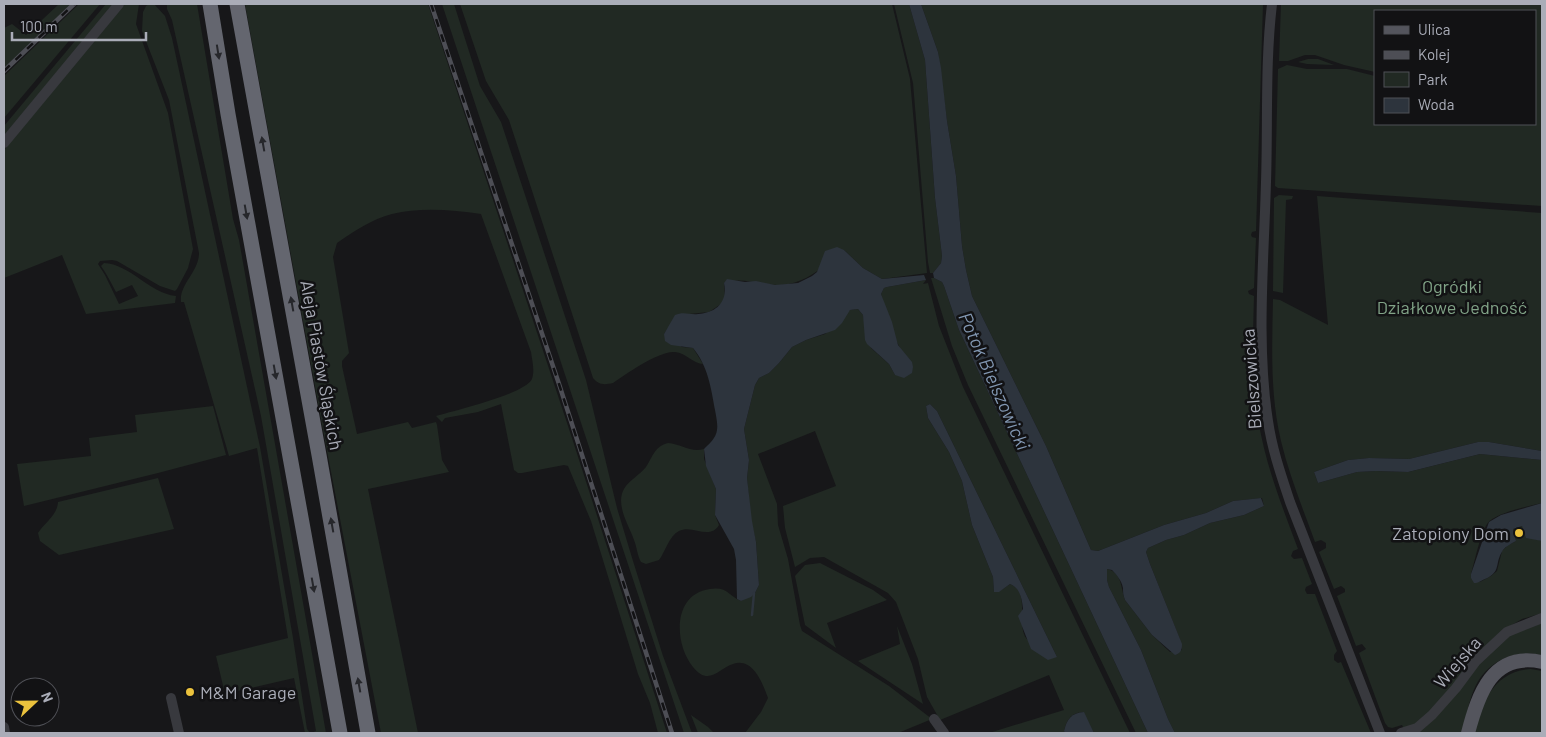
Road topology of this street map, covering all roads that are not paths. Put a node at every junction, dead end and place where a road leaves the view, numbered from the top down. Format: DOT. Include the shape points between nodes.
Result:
graph roads {
  1 [pos="119,4"];
  2 [pos="210,4"];
  3 [pos="236,4"];
  4 [pos="1272,4"];
  5 [pos="4,143"];
  6 [pos="1542,618"];
  7 [pos="1542,662"];
  8 [pos="171,698"];
  9 [pos="934,719"];
  10 [pos="4,727"];
  11 [pos="5,733"];
  12 [pos="179,733"];
  13 [pos="340,733"];
  14 [pos="368,733"];
  15 [pos="944,733"];
  16 [pos="1380,733"];
  17 [pos="1401,733"];
  18 [pos="1468,733"];
  1 -- 5 [label="street"];
  2 -- 13 [label="highway, one-way"];
  14 -- 3 [label="highway, Aleja Piastów Śląskich, one-way"];
  4 -- 16 [label="street, Bielszowicka" via="1262,341 1268,421 1274,454 1290,502"];
  6 -- 17 [label="street, Wiejska" via="1507,632 1476,661 1432,714 1417,728"];
  7 -- 18 [label="main road" via="1517,662 1494,674 1483,687"];
  8 -- 12 [label="street"];
  9 -- 15 [label="street"];
  10 -- 11 [label="street"];
}
